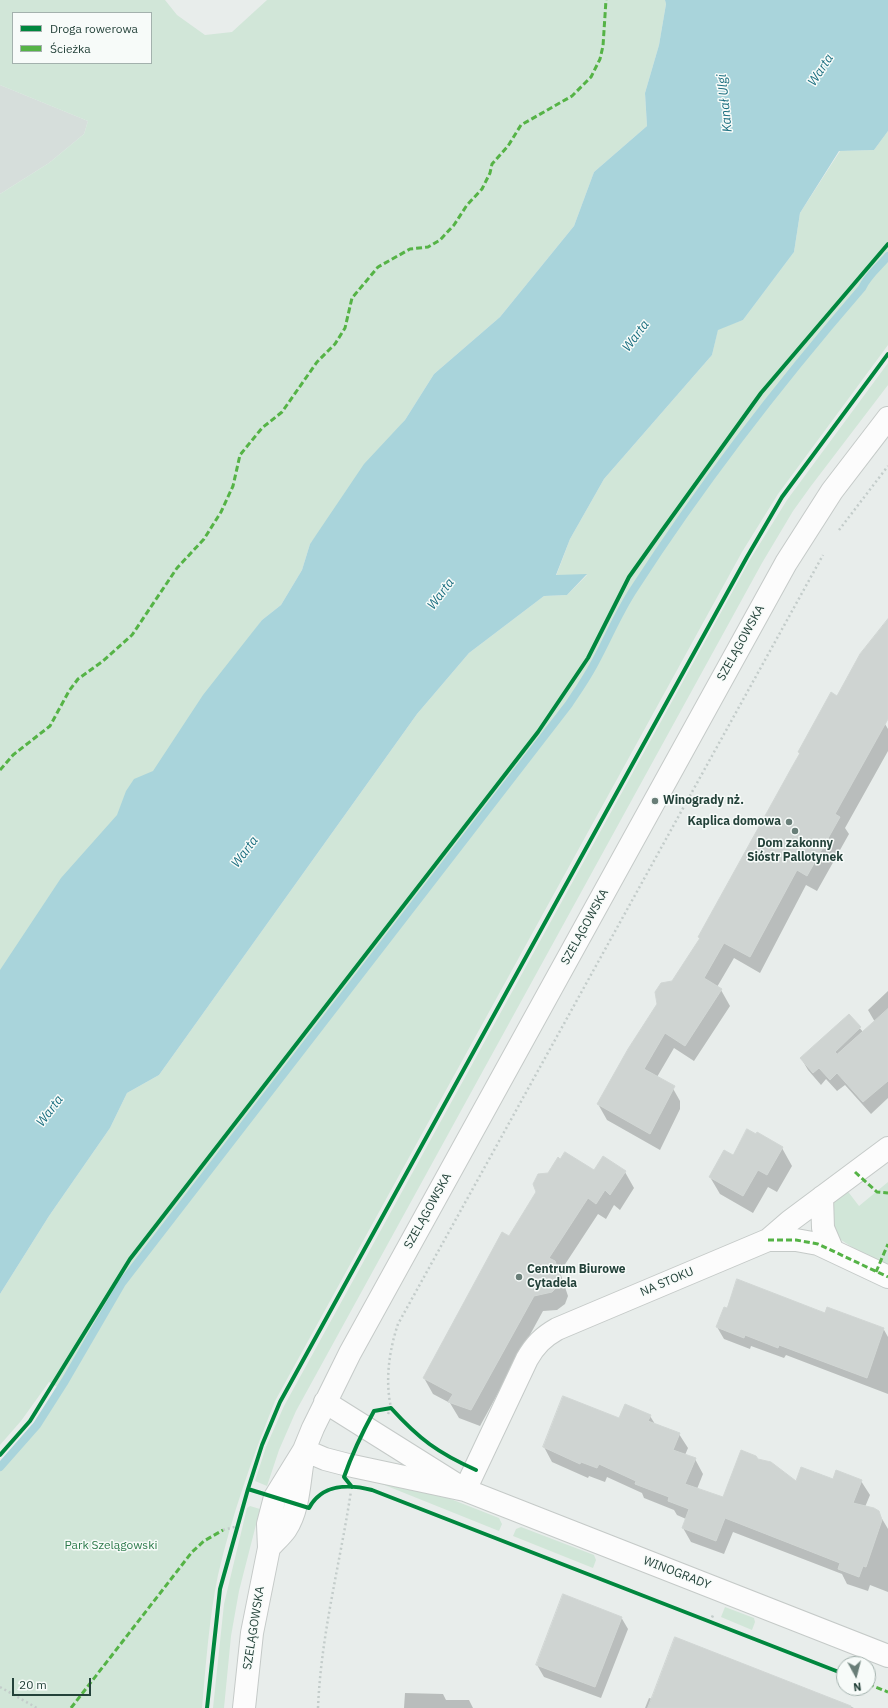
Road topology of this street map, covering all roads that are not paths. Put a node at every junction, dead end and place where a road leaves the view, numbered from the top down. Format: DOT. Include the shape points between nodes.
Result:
graph roads {
  1 [pos="888,418"];
  2 [pos="888,1148"];
  3 [pos="822,1197"];
  4 [pos="768,1240"];
  5 [pos="832,1249"];
  6 [pos="888,1277"];
  7 [pos="325,1402"];
  8 [pos="304,1450"];
  9 [pos="465,1490"];
  10 [pos="888,1656"];
  11 [pos="244,1708"];
  1 -- 7 [label="street, SZELĄGOWSKA" via="832,491 786,563"];
  2 -- 3 [label="street, NA STOKU"];
  3 -- 4 [label="street, NA STOKU"];
  3 -- 5 [label="street" via="822,1228"];
  4 -- 5 [label="street" via="796,1240"];
  4 -- 9 [label="street, NA STOKU" via="544,1337 527,1359"];
  5 -- 6 [label="street"];
  7 -- 8 [label="street, SZELĄGOWSKA"];
  7 -- 9 [label="street, WINOGRADY"];
  8 -- 9 [label="street, WINOGRADY" via="348,1465"];
  8 -- 11 [label="street, SZELĄGOWSKA" via="296,1504 285,1530 269,1548 252,1633"];
  9 -- 10 [label="street, WINOGRADY"];
}
